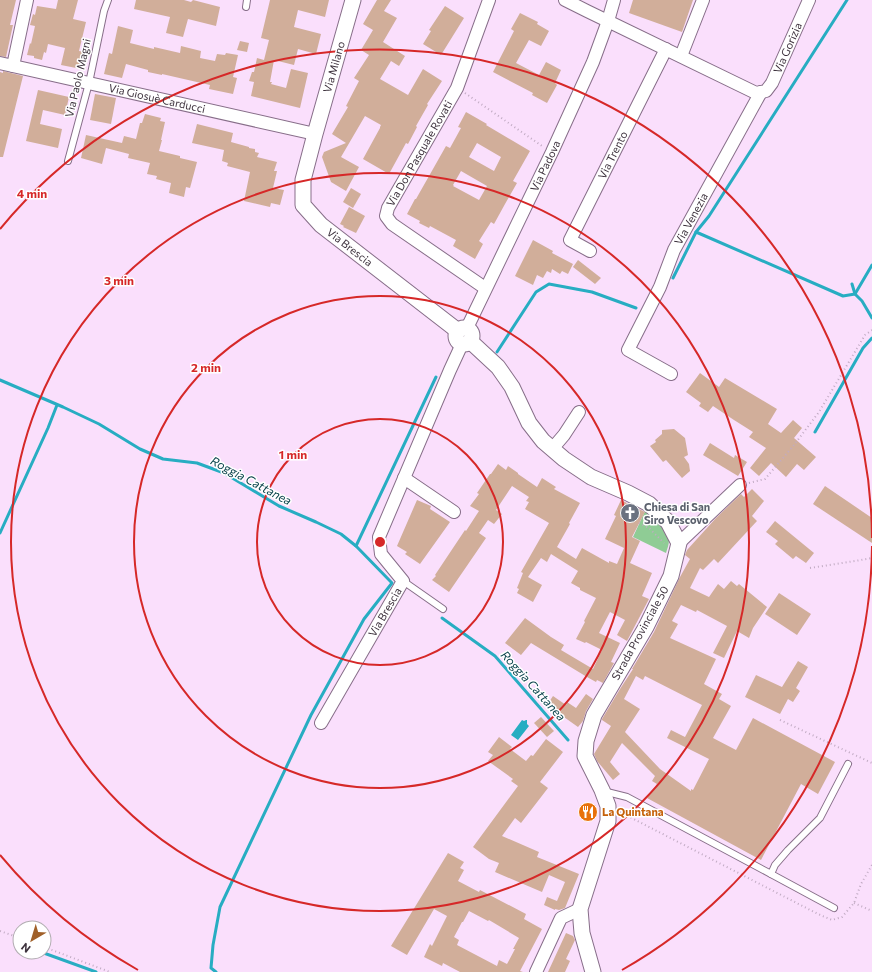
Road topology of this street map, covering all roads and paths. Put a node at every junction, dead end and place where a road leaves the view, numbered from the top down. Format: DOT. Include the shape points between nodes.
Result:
graph roads {
  1 [pos="27,0"];
  2 [pos="108,0"];
  3 [pos="247,0"];
  4 [pos="353,0"];
  5 [pos="489,0"];
  6 [pos="565,0"];
  7 [pos="614,0"];
  8 [pos="703,0"];
  9 [pos="809,0"];
  10 [pos="246,7"];
  11 [pos="608,21"];
  12 [pos="666,49"];
  13 [pos="681,56"];
  14 [pos="0,62"];
  15 [pos="13,66"];
  16 [pos="89,83"];
  17 [pos="457,88"];
  18 [pos="761,92"];
  19 [pos="315,134"];
  20 [pos="552,152"];
  21 [pos="68,161"];
  22 [pos="590,250"];
  23 [pos="486,288"];
  24 [pos="872,330"];
  25 [pos="464,336"];
  26 [pos="671,374"];
  27 [pos="579,412"];
  28 [pos="552,449"];
  29 [pos="404,478"];
  30 [pos="740,485"];
  31 [pos="454,512"];
  32 [pos="639,523"];
  33 [pos="678,546"];
  34 [pos="872,558"];
  35 [pos="810,568"];
  36 [pos="403,581"];
  37 [pos="443,609"];
  38 [pos="780,720"];
  39 [pos="320,724"];
  40 [pos="872,763"];
  41 [pos="848,764"];
  42 [pos="602,790"];
  43 [pos="771,874"];
  44 [pos="854,903"];
  45 [pos="834,908"];
  46 [pos="580,909"];
  47 [pos="872,910"];
  48 [pos="0,931"];
  49 [pos="12,935"];
  50 [pos="52,950"];
  51 [pos="110,972"];
  52 [pos="536,972"];
  53 [pos="593,972"];
  1 -- 15 [label="street"];
  2 -- 16 [label="lane, Via Paolo Magni"];
  3 -- 10 [label="lane"];
  4 -- 19 [label="street, Via Milano"];
  5 -- 17 [label="street, Via Don Pasquale Rovati"];
  6 -- 11 [label="street"];
  7 -- 11 [label="street, Via Padova"];
  8 -- 13 [label="street"];
  9 -- 18 [label="street, Via Gorizia" via="772,83 766,91"];
  11 -- 12 [label="street"];
  11 -- 20 [label="street, Via Padova" via="593,62"];
  12 -- 13 [label="street"];
  12 -- 22 [label="street, Via Trento" via="570,240"];
  13 -- 18 [label="street" via="756,93"];
  14 -- 15 [label="street, Via Giosuè Carducci"];
  15 -- 16 [label="street, Via Giosuè Carducci"];
  16 -- 19 [label="street, Via Giosuè Carducci"];
  16 -- 21 [label="lane, Via Paolo Magni"];
  17 -- 20 [label="path"];
  17 -- 23 [label="street, Via Don Pasquale Rovati" via="388,208 386,216 392,224"];
  18 -- 26 [label="street, Via Venezia" via="674,250 660,287 628,350"];
  19 -- 25 [label="street, Via Brescia" via="302,180 303,205 321,225"];
  20 -- 23 [label="street, Via Padova"];
  23 -- 25 [label="street, Via Padova"];
  24 -- 30 [label="path" via="865,335 819,412 794,445 765,479"];
  25 -- 28 [label="street" via="498,367 512,387 529,423"];
  25 -- 29 [label="street, Via Brescia"];
  27 -- 28 [label="street"];
  28 -- 33 [label="street" via="591,477 649,504 668,522"];
  29 -- 31 [label="street"];
  29 -- 36 [label="street, Via Brescia" via="379,537 381,554"];
  30 -- 33 [label="street"];
  32 -- 33 [label="path" via="649,528 665,544"];
  33 -- 42 [label="street, Strada Provinciale 50" via="672,576 646,627 594,715 586,740 585,756"];
  34 -- 35 [label="path"];
  36 -- 37 [label="lane"];
  36 -- 39 [label="street, Via Brescia"];
  38 -- 40 [label="path"];
  41 -- 43 [label="lane" via="820,818 788,850"];
  42 -- 43 [label="lane" via="627,797"];
  42 -- 46 [label="street, Strada Provinciale 50" via="608,806 608,821"];
  43 -- 45 [label="lane"];
  44 -- 47 [label="path"];
  46 -- 52 [label="street" via="561,918"];
  46 -- 53 [label="street" via="582,933"];
  48 -- 49 [label="path"];
  50 -- 51 [label="path"];
}
